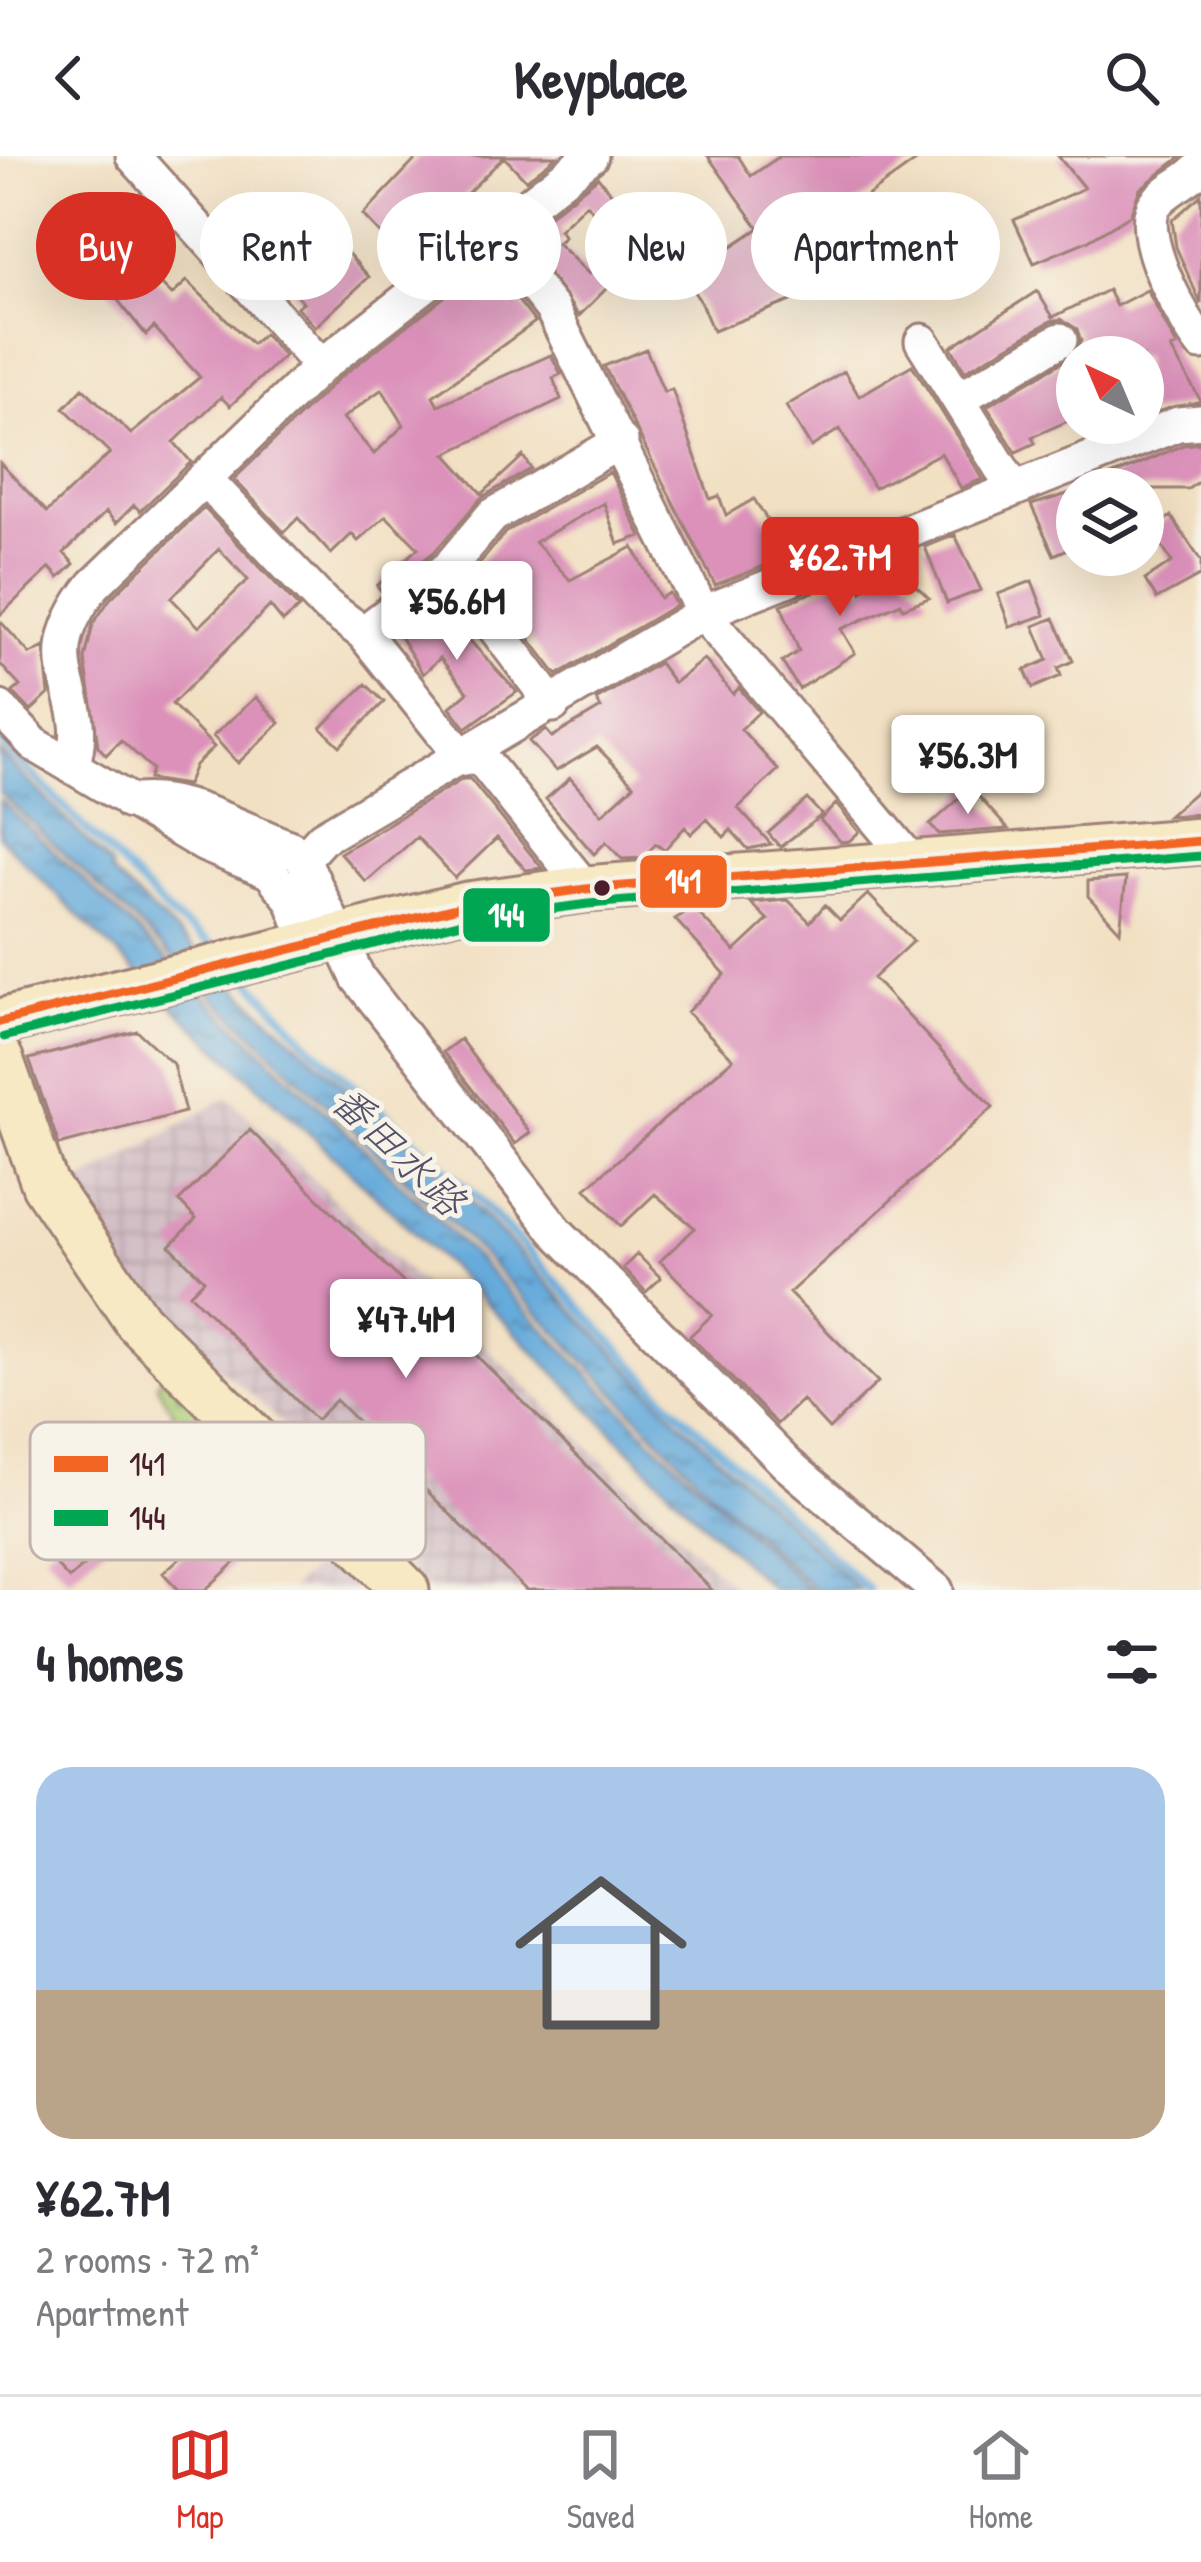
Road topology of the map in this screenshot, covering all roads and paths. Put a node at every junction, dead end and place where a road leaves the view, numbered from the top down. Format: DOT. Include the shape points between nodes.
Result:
graph roads {
  1 [pos="134,156"];
  2 [pos="591,156"];
  3 [pos="1201,166"];
  4 [pos="544,192"];
  5 [pos="405,300"];
  6 [pos="545,300"];
  7 [pos="922,340"];
  8 [pos="1056,342"];
  9 [pos="1201,343"];
  10 [pos="321,366"];
  11 [pos="958,399"];
  12 [pos="1201,422"];
  13 [pos="621,441"];
  14 [pos="204,478"];
  15 [pos="1013,488"];
  16 [pos="449,567"];
  17 [pos="704,613"];
  18 [pos="363,633"];
  19 [pos="553,705"];
  20 [pos="0,708"];
  21 [pos="470,755"];
  22 [pos="72,767"];
  23 [pos="129,802"];
  24 [pos="1201,842"];
  25 [pos="303,859"];
  26 [pos="913,863"];
  27 [pos="586,889"];
  28 [pos="323,939"];
  29 [pos="0,1022"];
  30 [pos="0,1058"];
  31 [pos="238,1422"];
  32 [pos="376,1560"];
  33 [pos="406,1590"];
  34 [pos="936,1590"];
  1 -- 10 [label="street"];
  2 -- 4 [label="street"];
  3 -- 9 [label="street" via="1154,204 1148,220 1149,241"];
  5 -- 10 [label="street"];
  6 -- 13 [label="street"];
  7 -- 11 [label="street"];
  8 -- 11 [label="street"];
  10 -- 14 [label="street"];
  11 -- 15 [label="street"];
  12 -- 15 [label="street"];
  13 -- 16 [label="street" via="492,516"];
  13 -- 17 [label="street"];
  14 -- 18 [label="street" via="324,604"];
  14 -- 22 [label="street" via="67,619 61,646 79,745"];
  15 -- 17 [label="street"];
  16 -- 18 [label="street"];
  16 -- 19 [label="street"];
  17 -- 19 [label="street"];
  17 -- 26 [label="street"];
  18 -- 21 [label="street"];
  19 -- 21 [label="street"];
  20 -- 22 [label="street" via="34,744"];
  21 -- 25 [label="street" via="322,838"];
  21 -- 27 [label="street"];
  22 -- 23 [label="street"];
  23 -- 25 [label="street" via="173,803"];
  23 -- 28 [label="street" via="270,872"];
  24 -- 26 [label="main road"];
  25 -- 28 [label="street"];
  26 -- 27 [label="main road"];
  27 -- 28 [label="main road" via="467,905"];
  28 -- 29 [label="main road"];
  28 -- 34 [label="street" via="556,1231 787,1464"];
  30 -- 31 [label="main road" via="45,1185 138,1322"];
  32 -- 33 [label="main road"];
}
